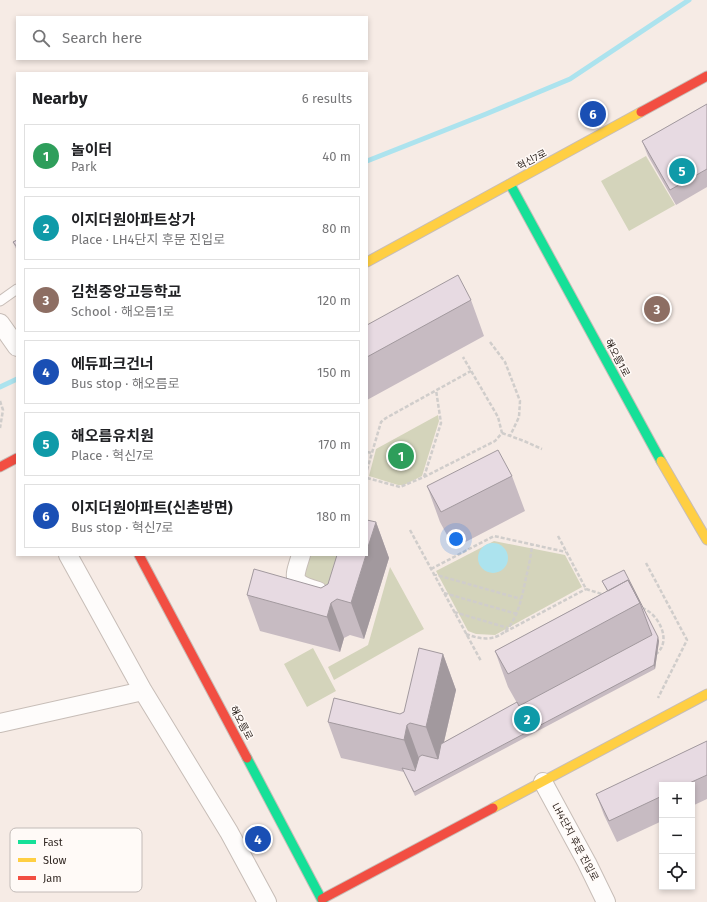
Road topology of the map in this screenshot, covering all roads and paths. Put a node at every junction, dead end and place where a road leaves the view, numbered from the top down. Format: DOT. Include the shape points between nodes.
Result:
graph roads {
  1 [pos="707,76"];
  2 [pos="510,184"];
  3 [pos="368,261"];
  4 [pos="16,290"];
  5 [pos="0,301"];
  6 [pos="0,323"];
  7 [pos="490,342"];
  8 [pos="16,346"];
  9 [pos="463,357"];
  10 [pos="471,371"];
  11 [pos="436,390"];
  12 [pos="0,401"];
  13 [pos="0,428"];
  14 [pos="502,433"];
  15 [pos="510,436"];
  16 [pos="542,449"];
  17 [pos="368,452"];
  18 [pos="372,453"];
  19 [pos="16,459"];
  20 [pos="0,467"];
  21 [pos="368,467"];
  22 [pos="424,477"];
  23 [pos="368,478"];
  24 [pos="410,530"];
  25 [pos="558,536"];
  26 [pos="707,540"];
  27 [pos="532,544"];
  28 [pos="566,552"];
  29 [pos="69,556"];
  30 [pos="140,556"];
  31 [pos="301,556"];
  32 [pos="646,563"];
  33 [pos="431,569"];
  34 [pos="433,574"];
  35 [pos="586,589"];
  36 [pos="444,593"];
  37 [pos="607,596"];
  38 [pos="334,597"];
  39 [pos="521,599"];
  40 [pos="642,608"];
  41 [pos="454,612"];
  42 [pos="517,614"];
  43 [pos="508,628"];
  44 [pos="466,633"];
  45 [pos="504,633"];
  46 [pos="652,657"];
  47 [pos="481,661"];
  48 [pos="143,691"];
  49 [pos="707,694"];
  50 [pos="658,698"];
  51 [pos="0,723"];
  52 [pos="543,782"];
  53 [pos="323,901"];
  54 [pos="267,902"];
  55 [pos="606,902"];
  1 -- 2 [label="street, 혁신7로"];
  2 -- 3 [label="street, 혁신7로"];
  2 -- 26 [label="street, 해오름1로" via="649,441"];
  4 -- 5 [label="lane"];
  6 -- 8 [label="street"];
  7 -- 15 [label="path" via="505,362 520,401 519,417"];
  9 -- 10 [label="path"];
  10 -- 11 [label="path"];
  10 -- 14 [label="path" via="498,418"];
  11 -- 18 [label="path" via="381,422"];
  11 -- 22 [label="path" via="441,423"];
  12 -- 13 [label="path" via="3,410"];
  14 -- 15 [label="path"];
  14 -- 22 [label="path" via="495,441"];
  15 -- 16 [label="path"];
  17 -- 18 [label="path"];
  18 -- 21 [label="path"];
  19 -- 20 [label="street"];
  22 -- 23 [label="path" via="400,487"];
  24 -- 33 [label="path"];
  25 -- 28 [label="path"];
  27 -- 28 [label="path"];
  27 -- 33 [label="path" via="494,536"];
  27 -- 39 [label="path" via="531,560"];
  28 -- 35 [label="path"];
  29 -- 48 [label="street"];
  30 -- 53 [label="street, 해오름로"];
  31 -- 38 [label="street" via="296,571 297,582"];
  32 -- 50 [label="path" via="686,640"];
  33 -- 34 [label="path"];
  34 -- 36 [label="path"];
  34 -- 39 [label="path"];
  35 -- 37 [label="path"];
  35 -- 45 [label="path"];
  36 -- 41 [label="path"];
  36 -- 42 [label="path"];
  39 -- 42 [label="path"];
  40 -- 46 [label="path" via="649,610 664,634 664,644"];
  41 -- 43 [label="path"];
  41 -- 44 [label="path"];
  42 -- 43 [label="path"];
  43 -- 45 [label="path"];
  44 -- 45 [label="path" via="485,639 495,638"];
  44 -- 47 [label="path"];
  48 -- 51 [label="street"];
  48 -- 54 [label="street" via="229,832"];
  49 -- 52 [label="street"];
  52 -- 53 [label="street"];
  52 -- 55 [label="street, LH4단지 후문 진입로"];
}
